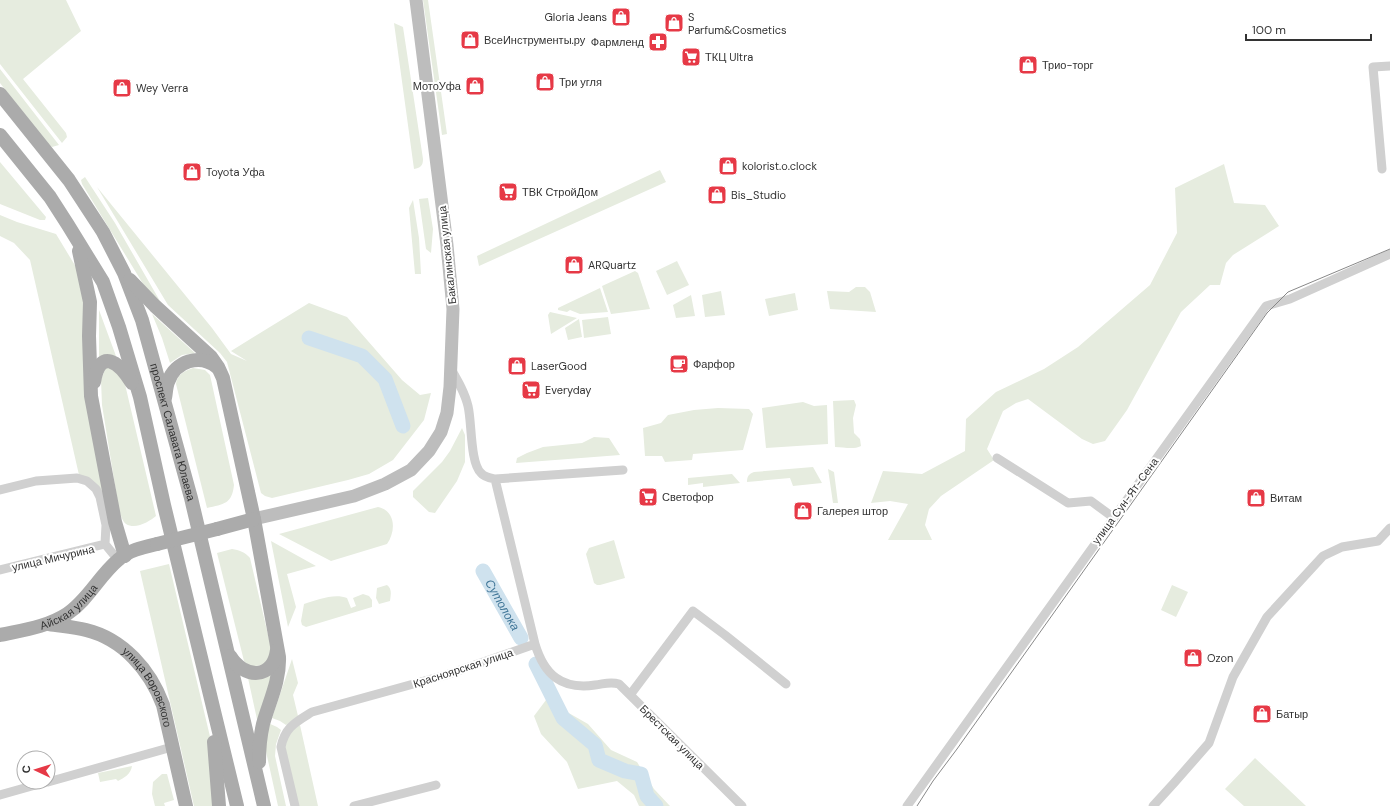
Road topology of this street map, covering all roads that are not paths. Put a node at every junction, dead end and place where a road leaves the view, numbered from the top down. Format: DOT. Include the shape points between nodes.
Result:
graph roads {
  1 [pos="416,0"];
  2 [pos="1390,66"];
  3 [pos="0,94"];
  4 [pos="0,135"];
  5 [pos="1382,169"];
  6 [pos="77,239"];
  7 [pos="1390,254"];
  8 [pos="124,273"];
  9 [pos="451,369"];
  10 [pos="221,372"];
  11 [pos="91,396"];
  12 [pos="140,397"];
  13 [pos="165,400"];
  14 [pos="997,458"];
  15 [pos="623,470"];
  16 [pos="495,479"];
  17 [pos="0,490"];
  18 [pos="1114,518"];
  19 [pos="254,519"];
  20 [pos="1390,528"];
  21 [pos="105,544"];
  22 [pos="121,558"];
  23 [pos="0,570"];
  24 [pos="49,624"];
  25 [pos="0,635"];
  26 [pos="535,644"];
  27 [pos="278,646"];
  28 [pos="227,652"];
  29 [pos="207,684"];
  30 [pos="786,684"];
  31 [pos="630,695"];
  32 [pos="172,747"];
  33 [pos="56,779"];
  34 [pos="436,785"];
  35 [pos="18,790"];
  36 [pos="260,790"];
  37 [pos="0,795"];
  38 [pos="186,806"];
  39 [pos="219,806"];
  40 [pos="237,806"];
  41 [pos="264,806"];
  42 [pos="295,806"];
  43 [pos="354,806"];
  44 [pos="742,806"];
  45 [pos="907,806"];
  46 [pos="1153,806"];
  1 -- 9 [label="main road, Бакалинская улица" via="447,245 453,309"];
  2 -- 5 [label="street" via="1373,67"];
  3 -- 8 [label="main road, проспект Салавата Юлаева" via="69,180 103,232"];
  4 -- 6 [label="main road, проспект Салавата Юлаева" via="50,197"];
  6 -- 11 [label="main road" via="90,302"];
  6 -- 12 [label="main road, проспект Салавата Юлаева" via="103,282"];
  7 -- 18 [label="street, улица Сун-Ят-Сена" via="1290,299 1266,306"];
  8 -- 10 [label="main road" via="211,357"];
  8 -- 13 [label="main road, проспект Салавата Юлаева" via="142,320"];
  9 -- 16 [label="street" via="468,405 475,464 484,476"];
  9 -- 19 [label="main road, Бакалинская улица" via="447,412 441,432 429,451 411,470 354,496"];
  10 -- 13 [label="main road" via="214,364 204,360 186,362 168,382"];
  10 -- 19 [label="main road"];
  11 -- 12 [label="main road" via="97,369 101,363 109,361 121,367"];
  11 -- 22 [label="main road"];
  12 -- 29 [label="main road, проспект Салавата Юлаева"];
  13 -- 28 [label="main road, проспект Салавата Юлаева"];
  14 -- 18 [label="street" via="1068,503 1091,501"];
  15 -- 16 [label="street"];
  16 -- 26 [label="street"];
  17 -- 21 [label="street" via="36,481 77,478 86,480 100,497 106,525"];
  18 -- 45 [label="street, улица Сун-Ят-Сена"];
  19 -- 22 [label="main road, bridge" via="136,549"];
  19 -- 27 [label="main road"];
  20 -- 46 [label="street" via="1378,541 1342,547 1324,556 1267,617 1233,677 1209,743"];
  21 -- 22 [label="street"];
  21 -- 23 [label="street, улица Мичурина"];
  22 -- 24 [label="main road, Айская улица" via="80,602"];
  24 -- 25 [label="main road, Айская улица"];
  24 -- 32 [label="main road, улица Воровского" via="99,634 132,655 158,691"];
  26 -- 31 [label="street, Брестская улица" via="542,662 555,678 576,685 611,682 619,684"];
  26 -- 42 [label="street, Красноярская улица" via="446,675 312,712 294,724 286,732 281,747"];
  27 -- 28 [label="main road" via="272,666 256,673 242,670"];
  27 -- 36 [label="main road" via="278,673 260,737"];
  28 -- 36 [label="main road, проспект Салавата Юлаева"];
  29 -- 39 [label="main road"];
  29 -- 40 [label="main road, проспект Салавата Юлаева"];
  30 -- 31 [label="street" via="693,611"];
  31 -- 44 [label="street, Брестская улица"];
  32 -- 33 [label="street"];
  32 -- 38 [label="main road, улица Воровского"];
  34 -- 43 [label="street"];
  35 -- 37 [label="street"];
  36 -- 41 [label="main road, проспект Салавата Юлаева"];
}
